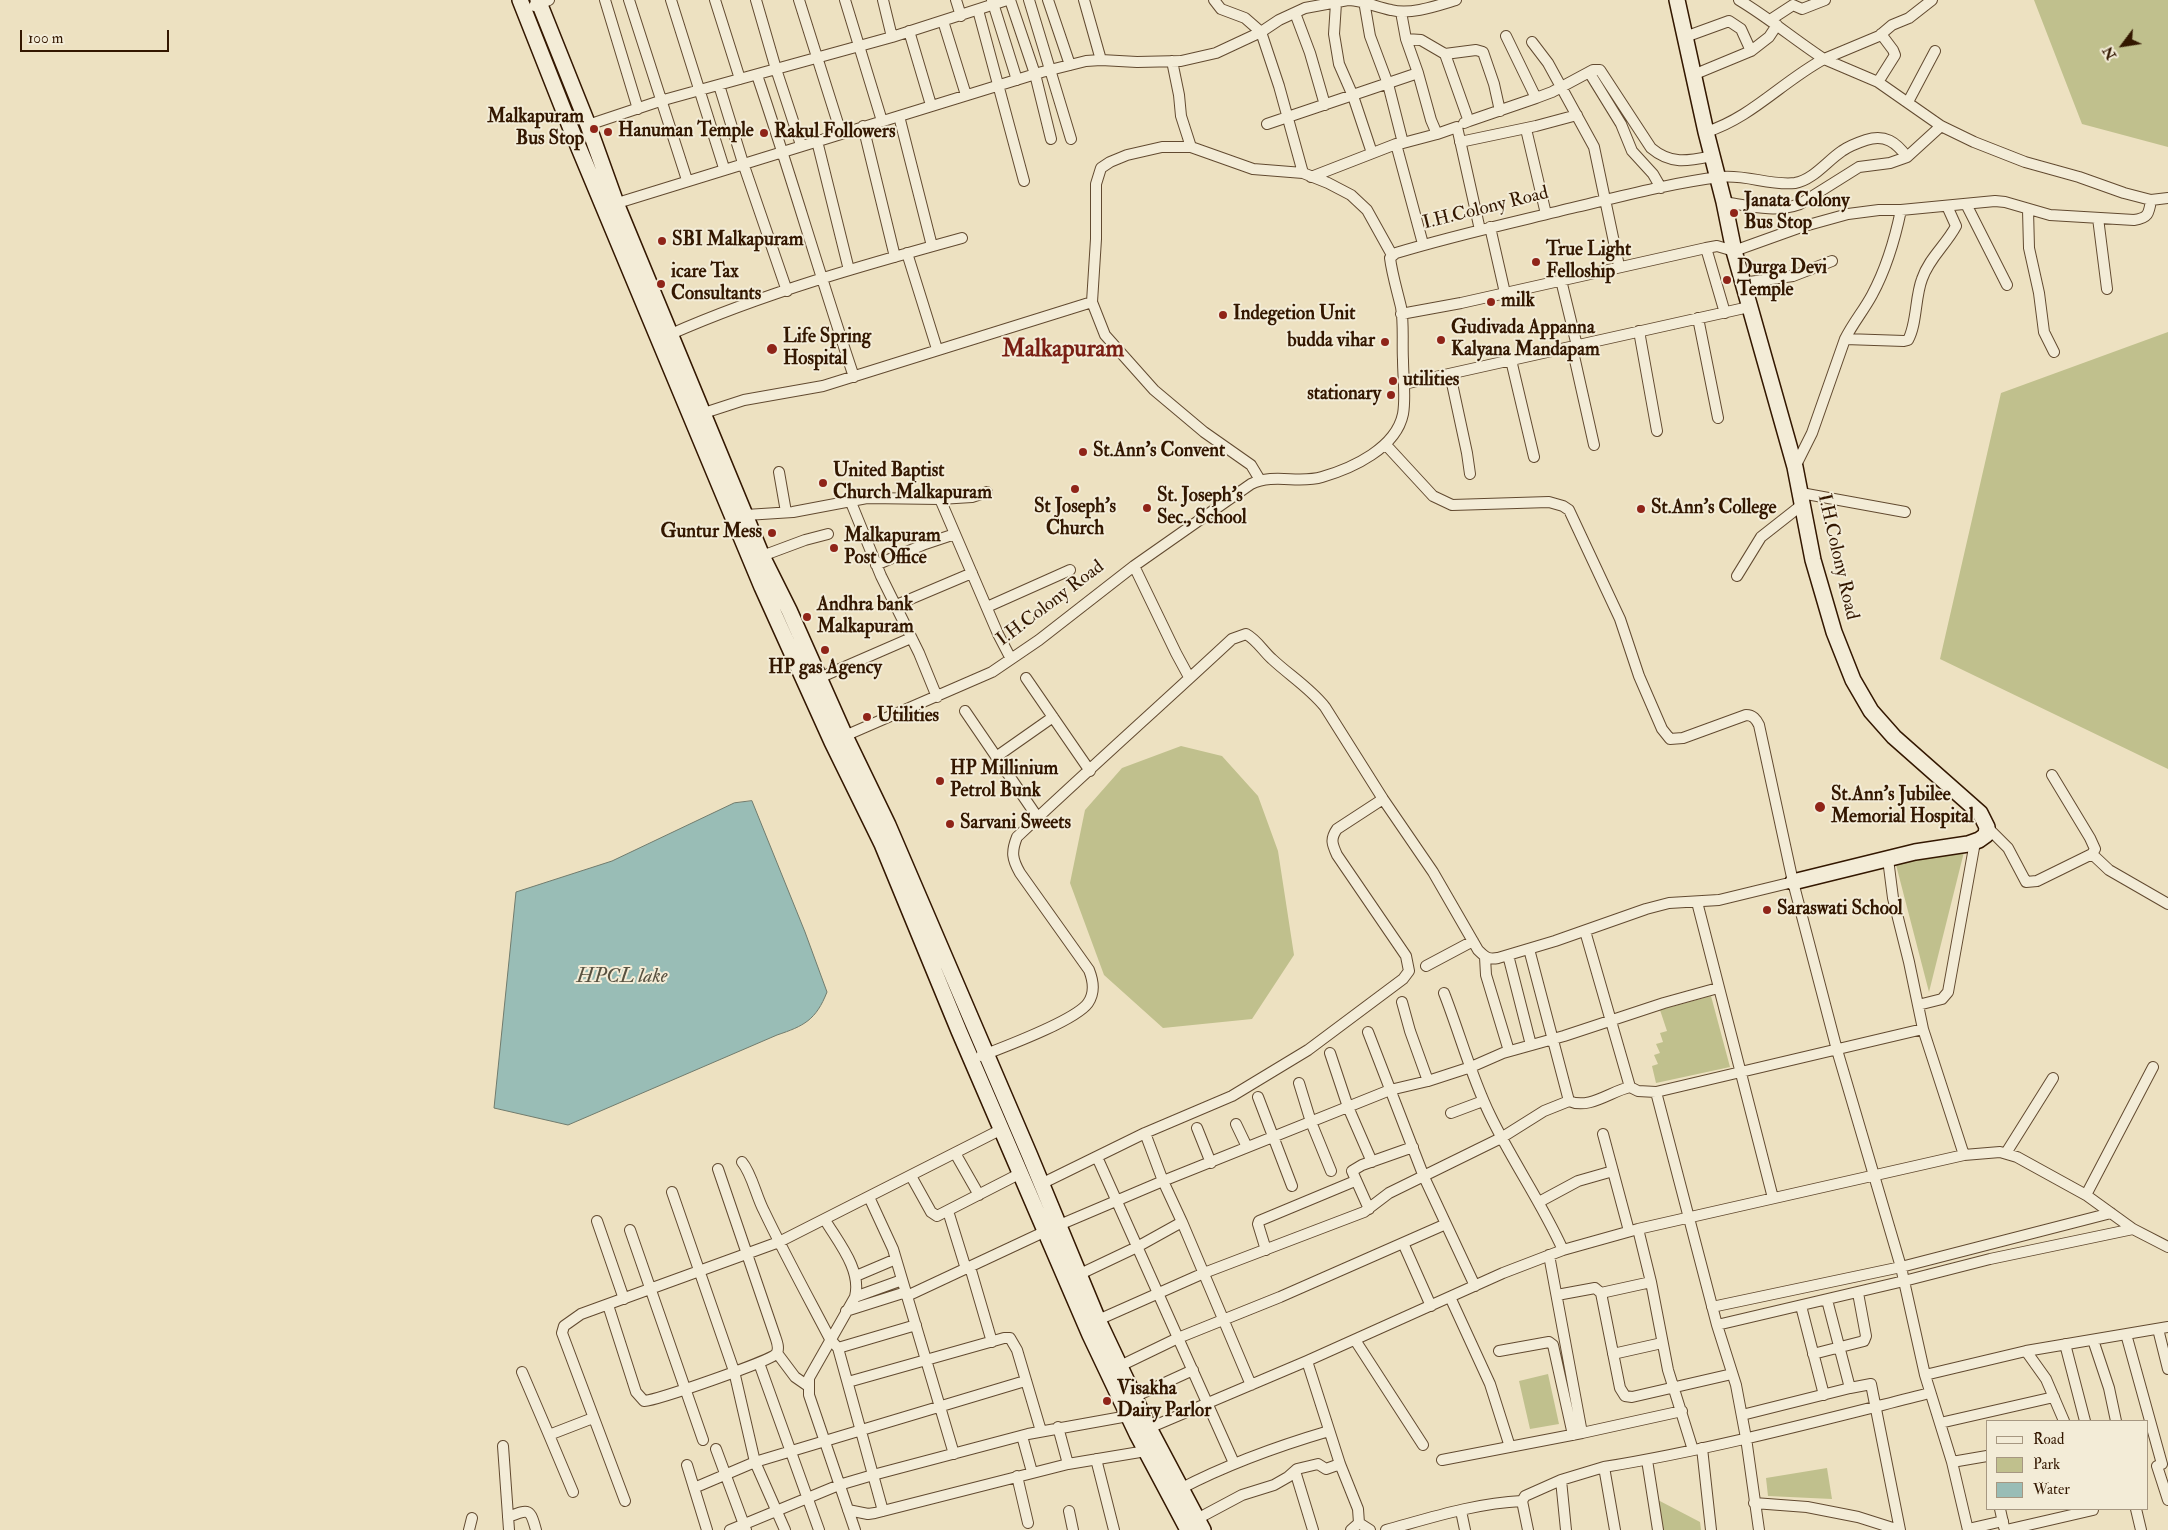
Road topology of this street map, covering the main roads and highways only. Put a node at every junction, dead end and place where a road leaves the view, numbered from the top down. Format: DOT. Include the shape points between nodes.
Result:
graph roads {
  1 [pos="1677,0"];
  2 [pos="542,1"];
  3 [pos="522,5"];
  4 [pos="610,205"];
  5 [pos="796,626"];
  6 [pos="781,632"];
  7 [pos="838,739"];
  8 [pos="1793,882"];
  9 [pos="1052,1228"];
  10 [pos="1143,1431"];
  11 [pos="1196,1526"];
  1 -- 8 [label="main road, I.H.Colony Road" via="1734,251 1795,467 1813,560 1834,632 1865,702 1894,737 1980,813 1987,827 1986,835 1975,842"];
  2 -- 4 [label="main road" via="588,125"];
  3 -- 4 [label="main road"];
  4 -- 5 [label="main road" via="671,334 762,556"];
  4 -- 6 [label="main road" via="725,502"];
  5 -- 6 [label="main road"];
  5 -- 7 [label="main road" via="819,678"];
  6 -- 7 [label="main road"];
  7 -- 9 [label="main road" via="1021,1173"];
  7 -- 9 [label="main road" via="888,825 1041,1184"];
  9 -- 10 [label="main road" via="1078,1275 1134,1397"];
  9 -- 10 [label="main road" via="1082,1318 1128,1416"];
  10 -- 11 [label="main road" via="1180,1489"];
  10 -- 11 [label="main road" via="1146,1451"];
}
